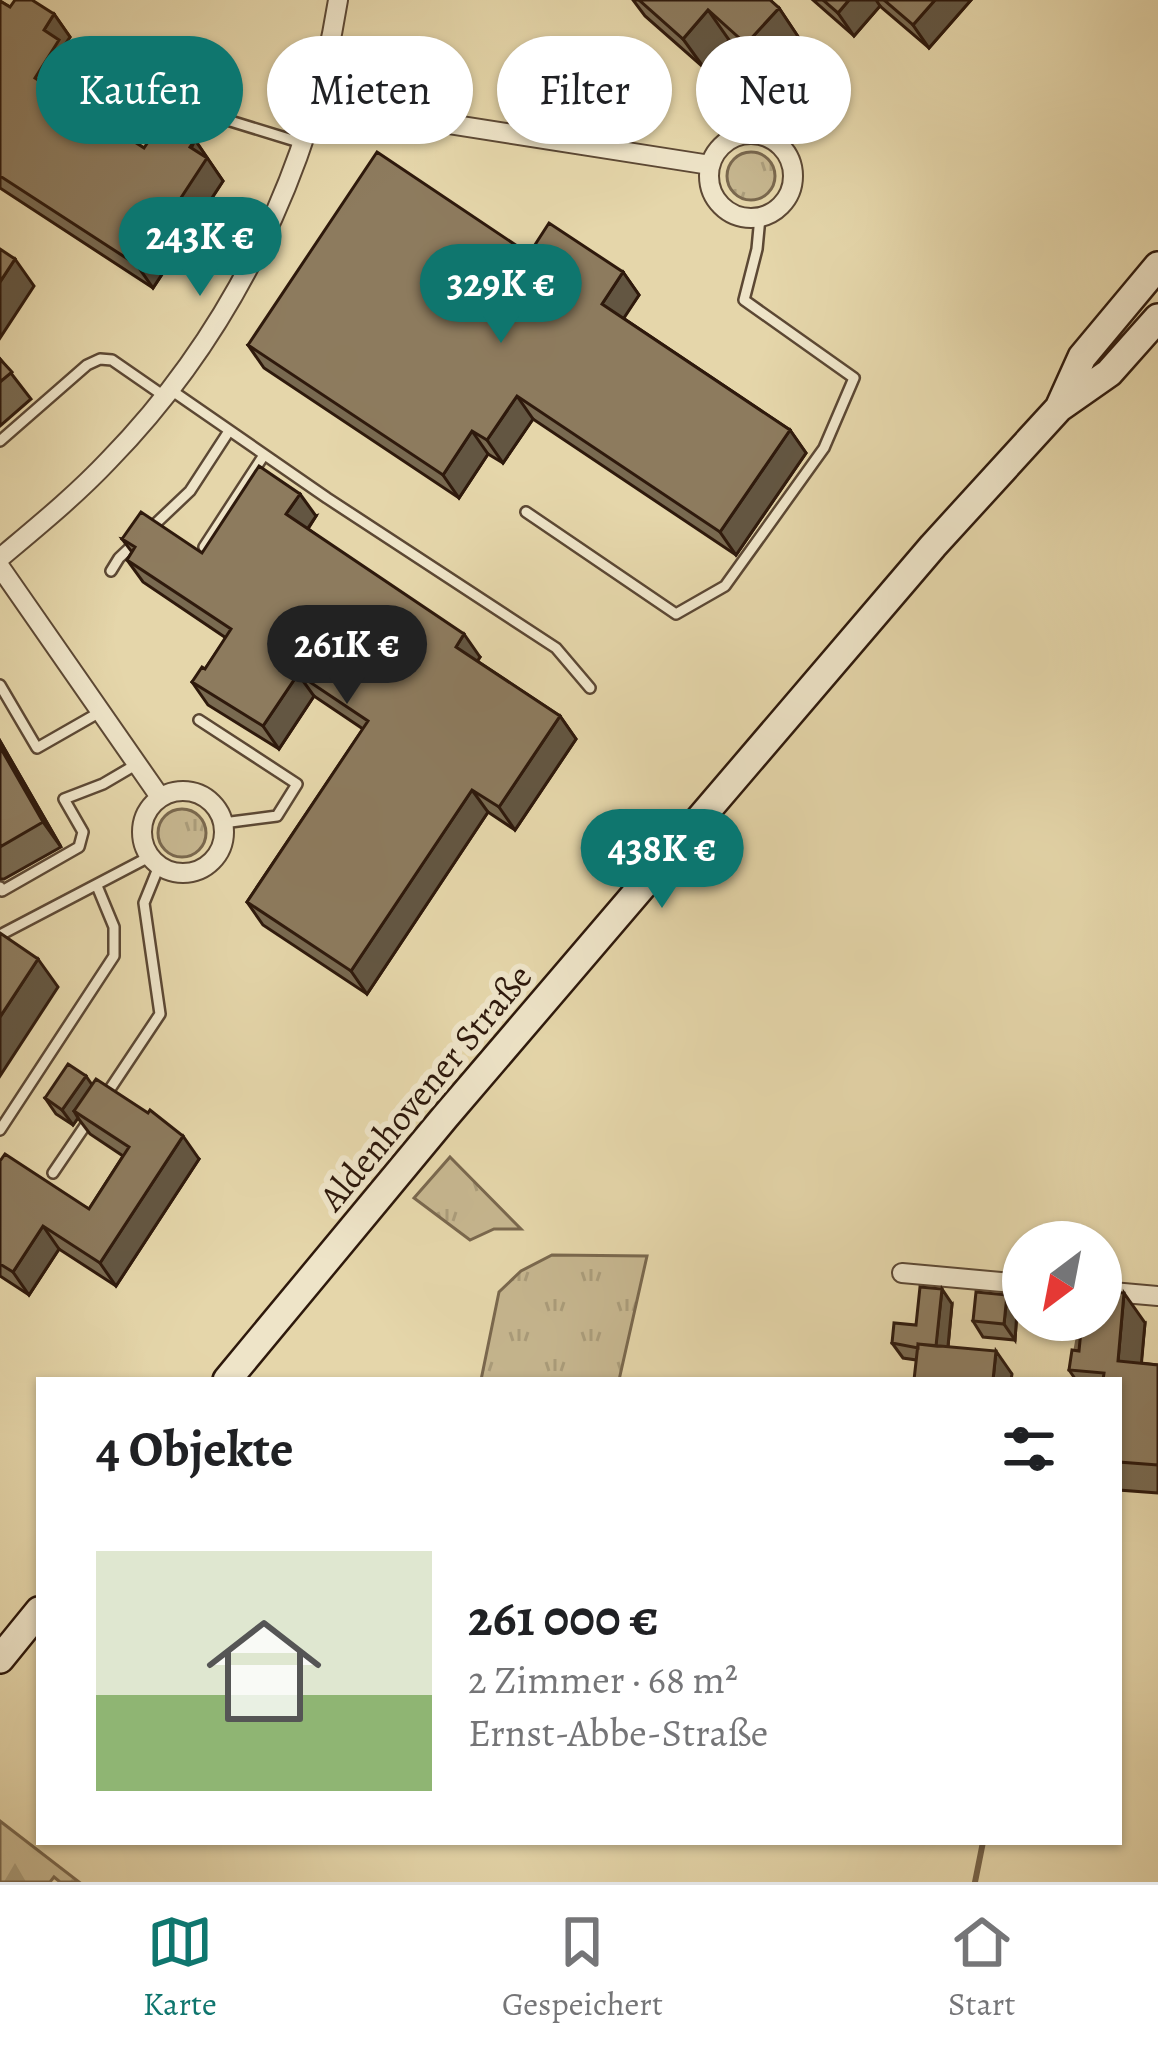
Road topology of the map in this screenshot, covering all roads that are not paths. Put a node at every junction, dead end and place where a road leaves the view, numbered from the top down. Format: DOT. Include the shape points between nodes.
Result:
graph roads {
  1 [pos="338,0"];
  2 [pos="330,36"];
  3 [pos="473,128"];
  4 [pos="301,144"];
  5 [pos="710,165"];
  6 [pos="760,217"];
  7 [pos="1158,266"];
  8 [pos="1158,318"];
  9 [pos="167,392"];
  10 [pos="1059,407"];
  11 [pos="229,431"];
  12 [pos="0,442"];
  13 [pos="264,455"];
  14 [pos="526,512"];
  15 [pos="204,547"];
  16 [pos="0,562"];
  17 [pos="111,571"];
  18 [pos="0,686"];
  19 [pos="590,688"];
  20 [pos="100,712"];
  21 [pos="199,720"];
  22 [pos="136,764"];
  23 [pos="160,797"];
  24 [pos="223,823"];
  25 [pos="154,861"];
  26 [pos="97,886"];
  27 [pos="0,887"];
  28 [pos="0,935"];
  29 [pos="0,1130"];
  30 [pos="53,1173"];
  31 [pos="902,1273"];
  32 [pos="1002,1282"];
  33 [pos="1122,1293"];
  34 [pos="1158,1296"];
  35 [pos="228,1377"];
  36 [pos="36,1615"];
  37 [pos="0,1659"];
  1 -- 2 [label="street"];
  3 -- 5 [label="street"];
  4 -- 9 [label="street" via="245,275"];
  5 -- 6 [label="street" via="721,205"];
  5 -- 6 [label="street" via="725,142 751,134 777,142 794,178 783,203"];
  6 -- 14 [label="lane" via="744,300 854,378 824,448 725,586 676,614"];
  7 -- 10 [label="main road, Aldenhovener Straße" via="1082,357"];
  8 -- 10 [label="main road, Aldenhovener Straße" via="1109,374"];
  9 -- 11 [label="lane"];
  9 -- 12 [label="lane" via="100,358"];
  9 -- 16 [label="street" via="112,458"];
  10 -- 35 [label="main road, Aldenhovener Straße"];
  11 -- 13 [label="lane"];
  11 -- 17 [label="lane" via="190,491"];
  13 -- 15 [label="lane"];
  13 -- 19 [label="lane" via="556,648"];
  16 -- 20 [label="street"];
  18 -- 20 [label="lane" via="38,748"];
  20 -- 22 [label="street"];
  21 -- 24 [label="lane" via="297,784 277,816"];
  22 -- 23 [label="street"];
  22 -- 27 [label="lane" via="64,799 83,832 79,848"];
  23 -- 24 [label="street" via="198,794"];
  23 -- 25 [label="street" via="141,831"];
  24 -- 25 [label="street" via="221,849 203,868 178,874"];
  25 -- 26 [label="lane"];
  25 -- 30 [label="lane" via="144,903 160,1014"];
  26 -- 28 [label="lane"];
  26 -- 29 [label="lane" via="114,926 114,956"];
  31 -- 32 [label="street"];
  33 -- 34 [label="street"];
  36 -- 37 [label="main road"];
}
